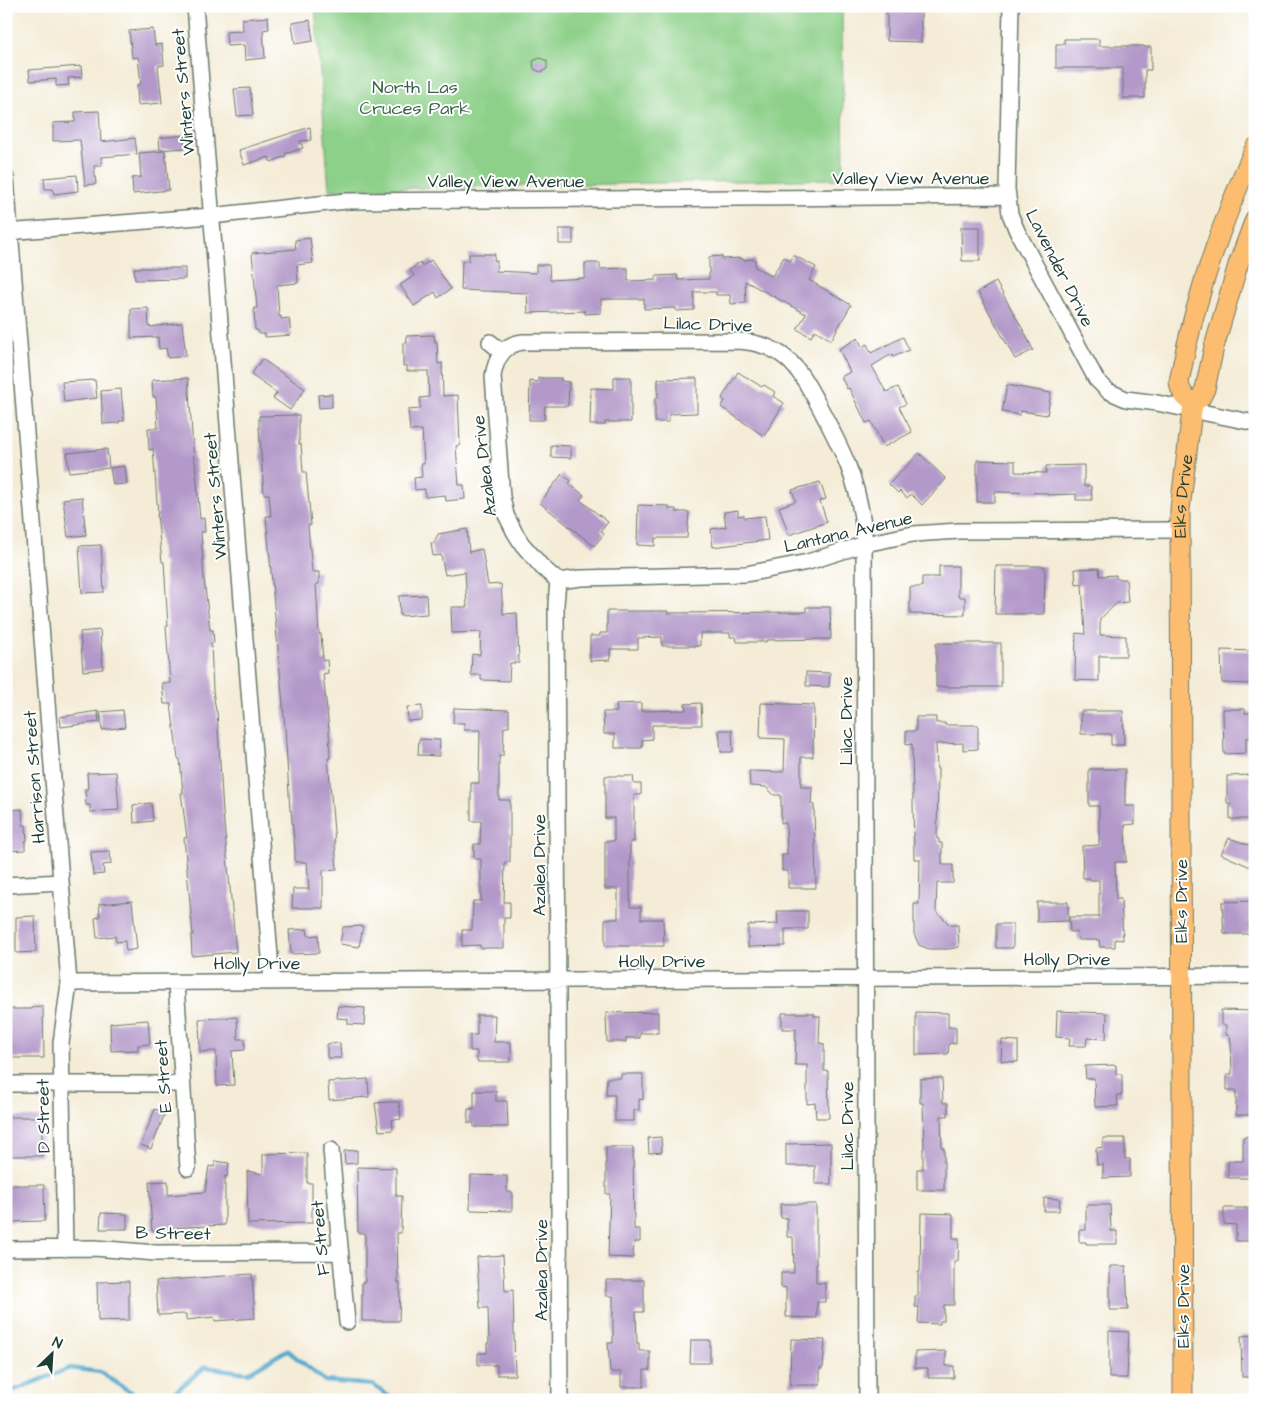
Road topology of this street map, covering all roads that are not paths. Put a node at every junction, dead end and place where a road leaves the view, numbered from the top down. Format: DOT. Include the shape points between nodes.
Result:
graph roads {
  1 [pos="194,6"];
  2 [pos="1011,6"];
  3 [pos="1255,148"];
  4 [pos="6,178"];
  5 [pos="1007,196"];
  6 [pos="211,216"];
  7 [pos="1255,219"];
  8 [pos="8,232"];
  9 [pos="490,342"];
  10 [pos="502,352"];
  11 [pos="1193,407"];
  12 [pos="1255,423"];
  13 [pos="1179,530"];
  14 [pos="865,544"];
  15 [pos="558,581"];
  16 [pos="62,882"];
  17 [pos="6,885"];
  18 [pos="1255,976"];
  19 [pos="1182,977"];
  20 [pos="866,979"];
  21 [pos="559,980"];
  22 [pos="272,982"];
  23 [pos="69,983"];
  24 [pos="176,983"];
  25 [pos="6,1084"];
  26 [pos="61,1084"];
  27 [pos="182,1084"];
  28 [pos="331,1150"];
  29 [pos="188,1168"];
  30 [pos="6,1249"];
  31 [pos="65,1249"];
  32 [pos="339,1252"];
  33 [pos="346,1322"];
  34 [pos="867,1396"];
  35 [pos="560,1400"];
  36 [pos="1183,1400"];
  1 -- 6 [label="street, Winters Street"];
  2 -- 5 [label="street, Lavender Drive"];
  3 -- 11 [label="main road" via="1210,256 1186,344 1179,382"];
  4 -- 8 [label="street, Harrison Street"];
  5 -- 6 [label="street, Valley View Avenue" via="346,201"];
  5 -- 11 [label="street, Lavender Drive" via="1017,230 1092,372 1102,385 1126,399"];
  6 -- 8 [label="street, Valley View Avenue"];
  6 -- 22 [label="street, Winters Street"];
  7 -- 11 [label="main road, Elks Drive" via="1238,265 1205,389"];
  8 -- 16 [label="street, Harrison Street"];
  9 -- 10 [label="street"];
  10 -- 14 [label="street, Lilac Drive" via="512,344 523,342 739,341 771,349 800,373 846,457 860,502"];
  10 -- 15 [label="street, Azalea Drive" via="493,376 504,506 515,534"];
  11 -- 12 [label="street, Lavender Drive"];
  11 -- 13 [label="main road, Elks Drive"];
  13 -- 14 [label="street, Lantana Avenue" via="959,531 913,534"];
  13 -- 19 [label="main road, Elks Drive"];
  14 -- 15 [label="street, Lantana Avenue" via="808,562 746,574"];
  14 -- 20 [label="street, Lilac Drive"];
  15 -- 21 [label="street, Azalea Drive"];
  16 -- 17 [label="street"];
  16 -- 23 [label="street, Harrison Street"];
  18 -- 19 [label="street, Holly Drive"];
  19 -- 20 [label="street, Holly Drive"];
  19 -- 36 [label="main road, Elks Drive"];
  20 -- 21 [label="street, Holly Drive"];
  20 -- 34 [label="street, Lilac Drive"];
  21 -- 22 [label="street, Holly Drive"];
  21 -- 35 [label="street, Azalea Drive"];
  22 -- 24 [label="street, Holly Drive"];
  23 -- 24 [label="street, Holly Drive"];
  23 -- 26 [label="street, D Street" via="61,1043"];
  24 -- 27 [label="street, E Street"];
  25 -- 26 [label="street"];
  26 -- 27 [label="street"];
  26 -- 31 [label="street, D Street"];
  27 -- 29 [label="street, E Street"];
  28 -- 32 [label="street, F Street"];
  30 -- 31 [label="street, B Street"];
  31 -- 32 [label="street, B Street" via="156,1253"];
  32 -- 33 [label="street, F Street"];
}
